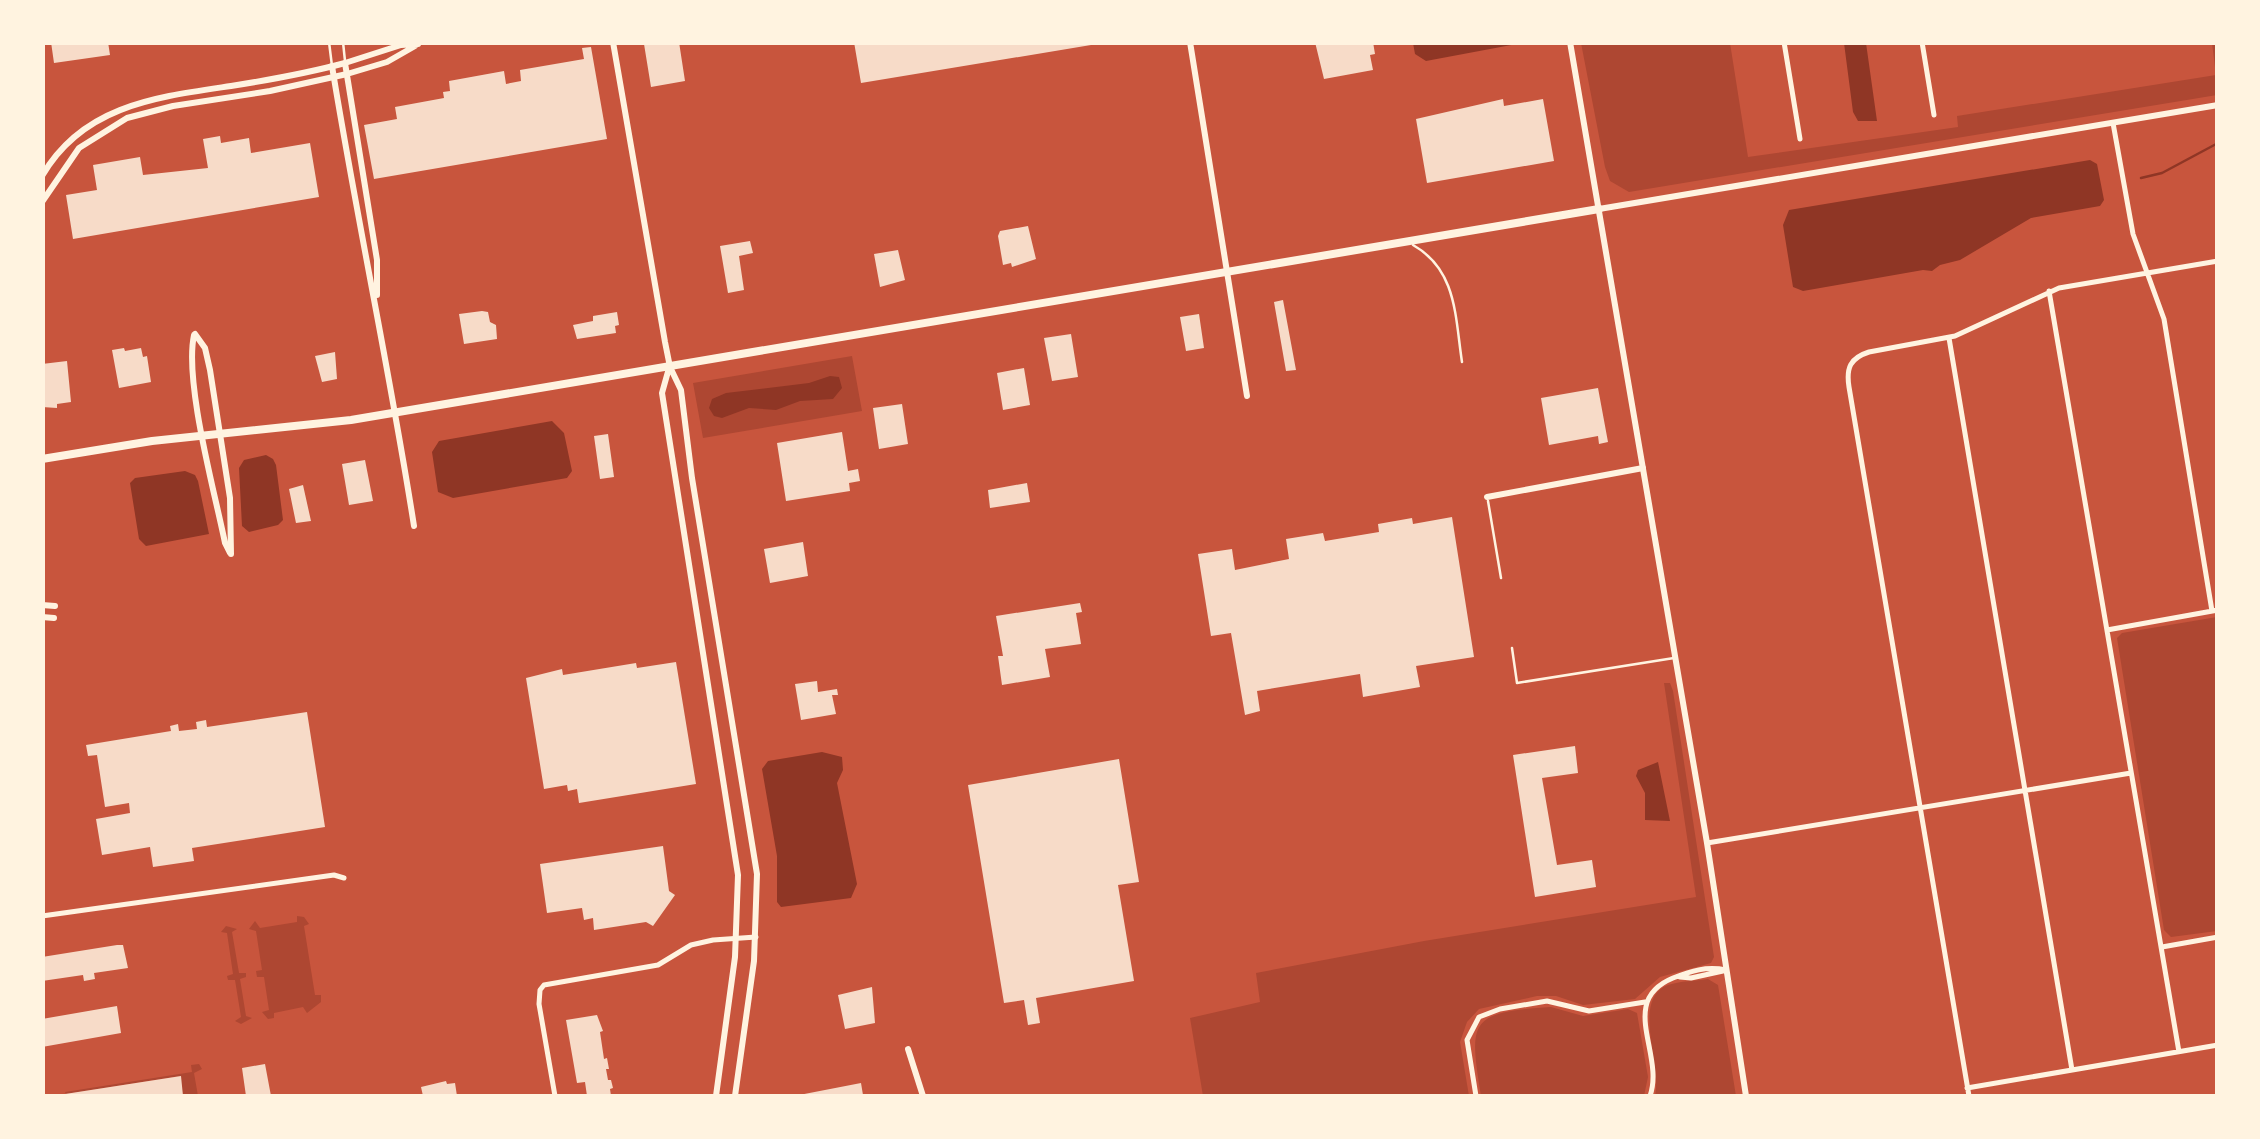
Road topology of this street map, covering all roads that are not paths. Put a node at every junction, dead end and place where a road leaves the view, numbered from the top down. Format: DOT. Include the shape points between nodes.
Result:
graph roads {
  1 [pos="329,42"];
  2 [pos="343,42"];
  3 [pos="613,42"];
  4 [pos="1190,42"];
  5 [pos="1570,42"];
  6 [pos="1784,42"];
  7 [pos="1922,42"];
  8 [pos="419,43"];
  9 [pos="346,63"];
  10 [pos="332,66"];
  11 [pos="347,74"];
  12 [pos="334,77"];
  13 [pos="2218,105"];
  14 [pos="1934,115"];
  15 [pos="2113,122"];
  16 [pos="1800,139"];
  17 [pos="360,152"];
  18 [pos="347,154"];
  19 [pos="42,176"];
  20 [pos="42,202"];
  21 [pos="1598,210"];
  22 [pos="1407,242"];
  23 [pos="2218,260"];
  24 [pos="1227,272"];
  25 [pos="2146,272"];
  26 [pos="2049,291"];
  27 [pos="378,306"];
  28 [pos="1949,338"];
  29 [pos="1462,362"];
  30 [pos="670,367"];
  31 [pos="1247,396"];
  32 [pos="396,413"];
  33 [pos="219,434"];
  34 [pos="204,436"];
  35 [pos="42,458"];
  36 [pos="1644,468"];
  37 [pos="1485,484"];
  38 [pos="1487,497"];
  39 [pos="414,526"];
  40 [pos="1500,578"];
  41 [pos="42,606"];
  42 [pos="55,606"];
  43 [pos="2215,611"];
  44 [pos="42,617"];
  45 [pos="54,618"];
  46 [pos="2108,630"];
  47 [pos="1512,648"];
  48 [pos="1676,658"];
  49 [pos="2131,773"];
  50 [pos="2026,790"];
  51 [pos="1920,808"];
  52 [pos="1707,844"];
  53 [pos="344,878"];
  54 [pos="42,916"];
  55 [pos="756,936"];
  56 [pos="2218,937"];
  57 [pos="736,940"];
  58 [pos="2162,946"];
  59 [pos="1726,970"];
  60 [pos="1645,1002"];
  61 [pos="2218,1046"];
  62 [pos="908,1049"];
  63 [pos="2179,1052"];
  64 [pos="2072,1070"];
  65 [pos="1968,1092"];
  66 [pos="554,1096"];
  67 [pos="716,1096"];
  68 [pos="735,1096"];
  69 [pos="923,1096"];
  70 [pos="1476,1096"];
  71 [pos="1650,1096"];
  72 [pos="1746,1096"];
  1 -- 10 [label="lane"];
  2 -- 9 [label="lane"];
  3 -- 30 [label="main road"];
  4 -- 24 [label="main road"];
  5 -- 21 [label="main road"];
  6 -- 16 [label="street"];
  7 -- 14 [label="street"];
  8 -- 9 [label="main road"];
  8 -- 11 [label="main road" via="388,62"];
  9 -- 10 [label="main road"];
  9 -- 11 [label="main road"];
  10 -- 12 [label="main road"];
  10 -- 19 [label="main road" via="115,110 63,147"];
  11 -- 12 [label="main road"];
  11 -- 17 [label="main road"];
  12 -- 18 [label="main road"];
  12 -- 20 [label="main road" via="127,118 78,148"];
  13 -- 15 [label="main road"];
  15 -- 21 [label="main road"];
  15 -- 25 [label="street" via="2132,234"];
  17 -- 18 [label="street"];
  17 -- 27 [label="main road"];
  18 -- 27 [label="main road"];
  21 -- 22 [label="main road"];
  21 -- 36 [label="main road"];
  22 -- 24 [label="main road"];
  22 -- 29 [label="lane" via="1434,258 1448,282"];
  23 -- 25 [label="street"];
  24 -- 30 [label="main road"];
  24 -- 31 [label="main road"];
  25 -- 26 [label="street"];
  25 -- 43 [label="street" via="2164,319"];
  26 -- 28 [label="street"];
  26 -- 46 [label="street"];
  27 -- 32 [label="main road"];
  28 -- 50 [label="street"];
  28 -- 51 [label="street" via="1858,356 1847,374"];
  30 -- 32 [label="main road"];
  30 -- 55 [label="main road" via="680,390 753,840"];
  30 -- 57 [label="main road" via="662,392 734,842"];
  32 -- 33 [label="main road"];
  32 -- 39 [label="main road"];
  33 -- 34 [label="main road"];
  33 -- 34 [label="main road" via="205,348 194,334"];
  33 -- 34 [label="main road" via="230,498 230,554"];
  34 -- 35 [label="main road"];
  36 -- 38 [label="main road"];
  36 -- 48 [label="main road"];
  37 -- 38 [label="lane"];
  38 -- 40 [label="lane"];
  41 -- 42 [label="main road"];
  43 -- 46 [label="street"];
  44 -- 45 [label="main road"];
  46 -- 49 [label="street"];
  47 -- 48 [label="lane" via="1518,683"];
  48 -- 52 [label="main road"];
  49 -- 50 [label="street"];
  49 -- 58 [label="street"];
  50 -- 51 [label="street"];
  50 -- 64 [label="street"];
  51 -- 52 [label="street"];
  51 -- 65 [label="street"];
  52 -- 59 [label="main road"];
  53 -- 54 [label="street"];
  55 -- 57 [label="street"];
  55 -- 68 [label="main road"];
  56 -- 58 [label="street"];
  57 -- 66 [label="street" via="691,945 658,966 544,985 539,1004"];
  57 -- 67 [label="main road"];
  58 -- 63 [label="street"];
  59 -- 60 [label="street" via="1677,977 1656,986"];
  59 -- 72 [label="main road"];
  60 -- 70 [label="street" via="1589,1011 1548,1001 1479,1017 1467,1040"];
  60 -- 71 [label="street"];
  61 -- 63 [label="street"];
  62 -- 69 [label="main road"];
  63 -- 64 [label="street"];
  64 -- 65 [label="street"];
}
